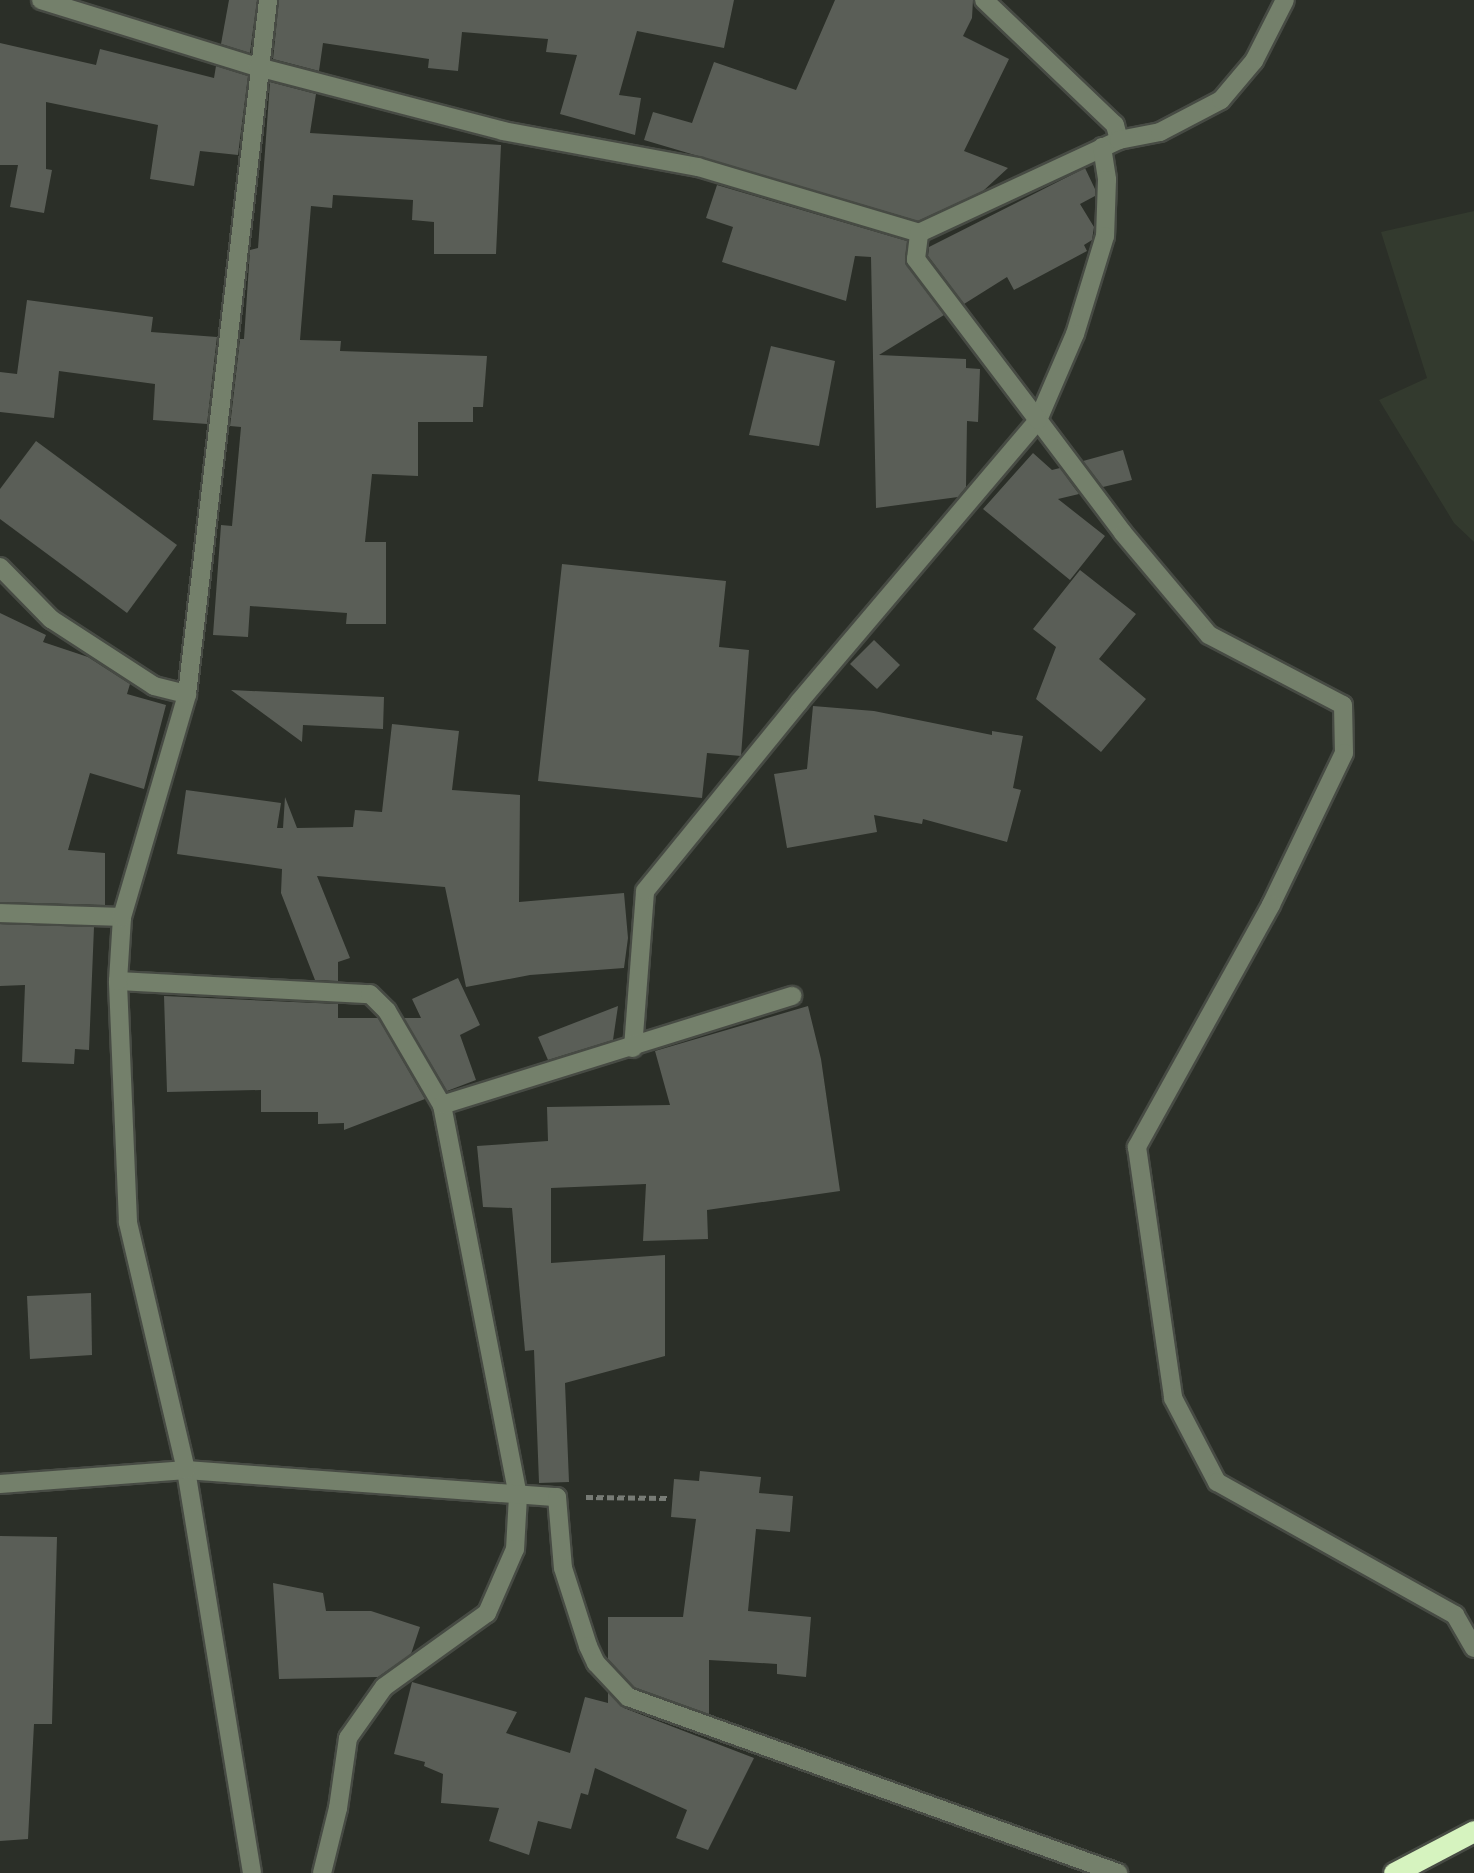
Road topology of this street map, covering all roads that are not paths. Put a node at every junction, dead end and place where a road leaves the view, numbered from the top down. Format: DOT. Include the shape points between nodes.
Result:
graph roads {
  1 [pos="41,0"];
  2 [pos="268,0"];
  3 [pos="984,0"];
  4 [pos="1285,0"];
  5 [pos="258,67"];
  6 [pos="1119,140"];
  7 [pos="1102,147"];
  8 [pos="919,233"];
  9 [pos="1038,420"];
  10 [pos="0,567"];
  11 [pos="187,694"];
  12 [pos="0,913"];
  13 [pos="122,917"];
  14 [pos="118,981"];
  15 [pos="792,996"];
  16 [pos="633,1048"];
  17 [pos="442,1105"];
  18 [pos="186,1469"];
  19 [pos="0,1484"];
  20 [pos="518,1496"];
  21 [pos="1474,1648"];
  22 [pos="1474,1831"];
  23 [pos="252,1873"];
  24 [pos="268,1873"];
  25 [pos="322,1873"];
  26 [pos="1118,1873"];
  27 [pos="1394,1873"];
  1 -- 5 [label="street"];
  2 -- 5 [label="street"];
  3 -- 6 [label="street" via="1115,125"];
  4 -- 6 [label="street" via="1254,61 1220,100 1160,132"];
  5 -- 8 [label="street" via="503,131 698,167"];
  5 -- 11 [label="street"];
  6 -- 7 [label="street"];
  7 -- 8 [label="street"];
  7 -- 9 [label="street" via="1107,180 1105,236 1075,334"];
  8 -- 9 [label="street" via="916,259"];
  9 -- 16 [label="street" via="645,891"];
  9 -- 21 [label="street" via="1123,533 1209,635 1343,705 1344,753 1271,905 1137,1147 1174,1398 1217,1482 1455,1615"];
  10 -- 11 [label="street" via="51,619 154,687"];
  11 -- 13 [label="street"];
  12 -- 13 [label="street"];
  13 -- 14 [label="street"];
  14 -- 17 [label="street" via="370,994 387,1011"];
  14 -- 18 [label="street" via="128,1222"];
  15 -- 16 [label="street"];
  16 -- 17 [label="street"];
  17 -- 20 [label="street"];
  18 -- 19 [label="street"];
  18 -- 20 [label="street"];
  18 -- 23 [label="street"];
  20 -- 25 [label="street" via="515,1549 487,1613 384,1687 348,1738"];
  20 -- 26 [label="street" via="557,1497 563,1568 588,1646 596,1663 628,1697"];
  22 -- 27 [label="highway"];
  23 -- 24 [label="street"];
}
